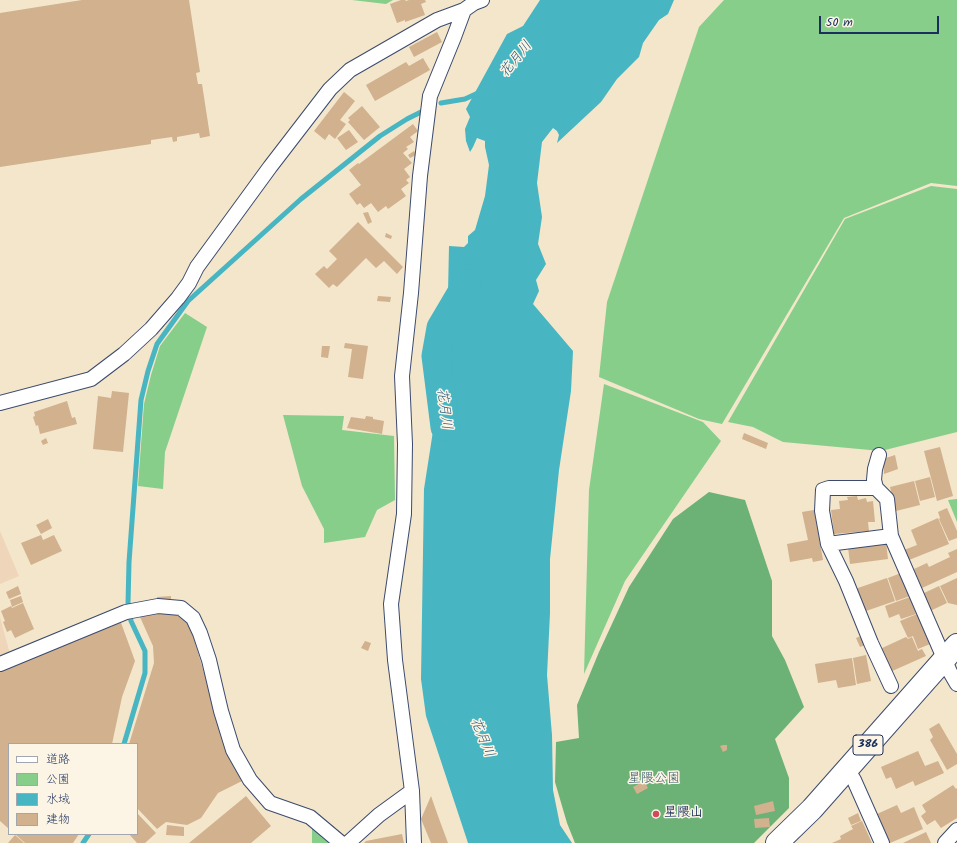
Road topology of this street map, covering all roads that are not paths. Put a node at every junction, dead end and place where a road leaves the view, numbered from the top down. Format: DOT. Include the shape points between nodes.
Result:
graph roads {
  1 [pos="482,0"];
  2 [pos="464,10"];
  3 [pos="0,403"];
  4 [pos="879,455"];
  5 [pos="876,488"];
  6 [pos="891,536"];
  7 [pos="828,544"];
  8 [pos="951,652"];
  9 [pos="0,664"];
  10 [pos="957,684"];
  11 [pos="892,686"];
  12 [pos="847,769"];
  13 [pos="412,791"];
  14 [pos="957,830"];
  15 [pos="341,843"];
  16 [pos="348,843"];
  17 [pos="414,843"];
  18 [pos="777,843"];
  19 [pos="882,843"];
  20 [pos="945,843"];
  1 -- 2 [label="street"];
  2 -- 3 [label="street" via="437,20 350,70 330,89 197,267 178,298 151,329 124,354 91,379"];
  2 -- 13 [label="street" via="430,96 402,376 404,514 391,604 395,660"];
  4 -- 5 [label="street" via="875,469"];
  5 -- 6 [label="street" via="887,499"];
  5 -- 7 [label="street" via="823,490 822,511"];
  6 -- 7 [label="street"];
  6 -- 8 [label="street"];
  7 -- 11 [label="street"];
  8 -- 10 [label="street"];
  8 -- 12 [label="highway, 386"];
  9 -- 15 [label="street" via="130,611 158,606 181,608 193,618 200,633 233,750 250,780 270,803 310,817"];
  12 -- 18 [label="highway, 386" via="812,809"];
  12 -- 19 [label="street"];
  13 -- 16 [label="street" via="379,815"];
  13 -- 17 [label="street"];
  14 -- 20 [label="street"];
}
